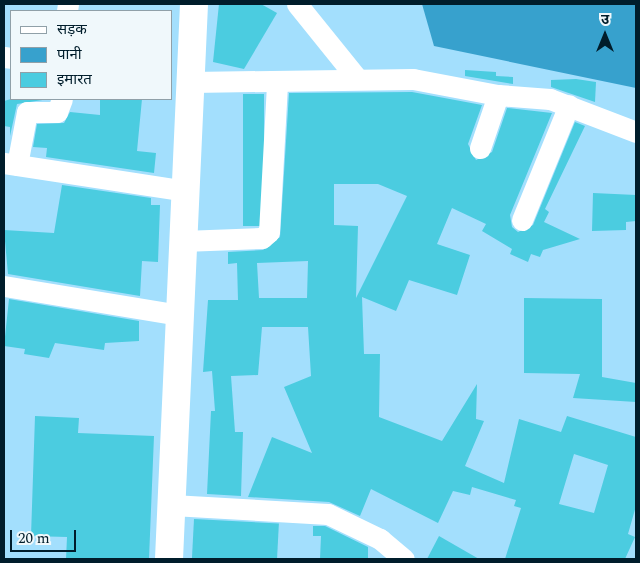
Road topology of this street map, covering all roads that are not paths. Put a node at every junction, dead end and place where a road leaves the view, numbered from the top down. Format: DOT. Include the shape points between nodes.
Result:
graph roads {
  1 [pos="194,4"];
  2 [pos="297,4"];
  3 [pos="356,77"];
  4 [pos="190,82"];
  5 [pos="277,83"];
  6 [pos="498,95"];
  7 [pos="62,100"];
  8 [pos="569,105"];
  9 [pos="636,132"];
  10 [pos="480,148"];
  11 [pos="10,164"];
  12 [pos="186,191"];
  13 [pos="522,220"];
  14 [pos="183,240"];
  15 [pos="4,286"];
  16 [pos="180,314"];
  17 [pos="172,505"];
  18 [pos="169,559"];
  19 [pos="404,559"];
  1 -- 4 [label="main road"];
  2 -- 3 [label="street"];
  3 -- 5 [label="street"];
  3 -- 6 [label="street" via="413,79"];
  4 -- 5 [label="street"];
  4 -- 12 [label="main road"];
  5 -- 14 [label="street" via="269,232 262,238"];
  6 -- 8 [label="street"];
  6 -- 10 [label="street"];
  7 -- 11 [label="street" via="57,112 27,112"];
  8 -- 9 [label="street"];
  8 -- 13 [label="street"];
  11 -- 12 [label="street"];
  12 -- 14 [label="main road"];
  14 -- 16 [label="main road"];
  15 -- 16 [label="street"];
  16 -- 17 [label="main road"];
  17 -- 18 [label="main road"];
  17 -- 19 [label="street" via="328,514 380,539"];
}
